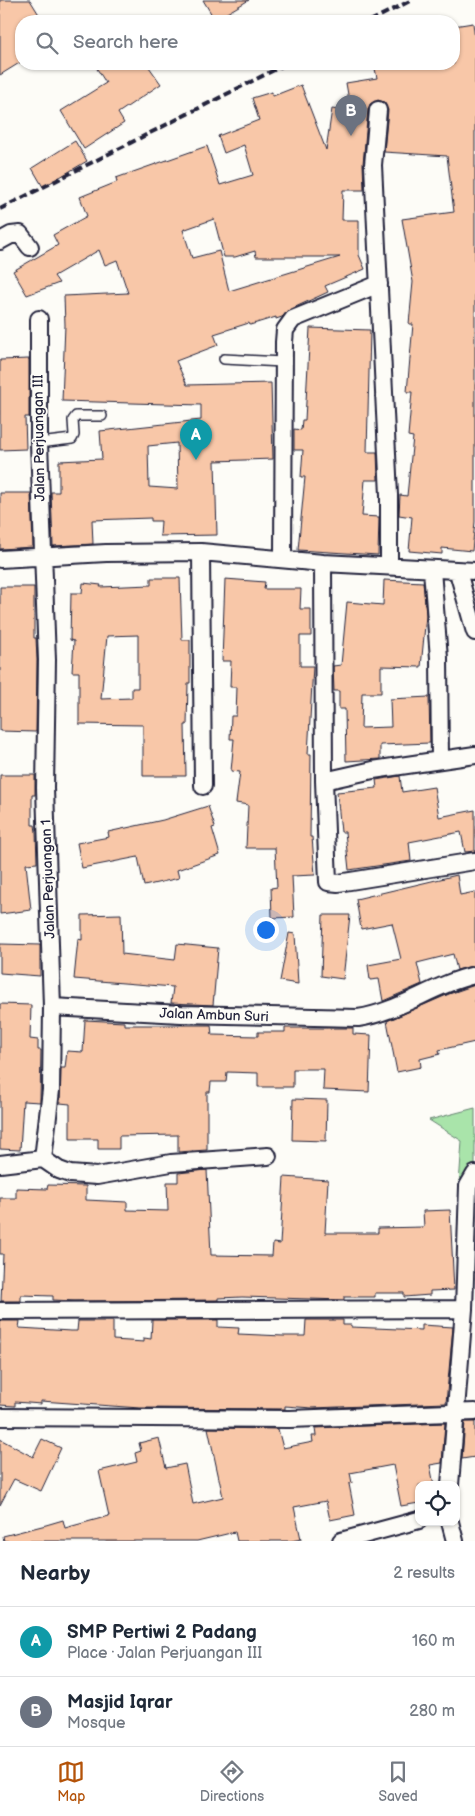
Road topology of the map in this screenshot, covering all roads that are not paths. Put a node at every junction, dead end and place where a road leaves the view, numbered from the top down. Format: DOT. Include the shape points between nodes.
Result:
graph roads {
  1 [pos="378,110"];
  2 [pos="0,241"];
  3 [pos="30,247"];
  4 [pos="379,284"];
  5 [pos="39,319"];
  6 [pos="224,359"];
  7 [pos="283,362"];
  8 [pos="102,416"];
  9 [pos="39,444"];
  10 [pos="201,552"];
  11 [pos="42,556"];
  12 [pos="283,558"];
  13 [pos="0,559"];
  14 [pos="322,563"];
  15 [pos="388,566"];
  16 [pos="432,570"];
  17 [pos="475,571"];
  18 [pos="458,572"];
  19 [pos="475,632"];
  20 [pos="475,755"];
  21 [pos="440,760"];
  22 [pos="324,781"];
  23 [pos="203,786"];
  24 [pos="475,861"];
  25 [pos="475,975"];
  26 [pos="52,1007"];
  27 [pos="268,1156"];
  28 [pos="43,1159"];
  29 [pos="0,1164"];
  30 [pos="475,1174"];
  31 [pos="464,1309"];
  32 [pos="0,1311"];
  33 [pos="456,1411"];
  34 [pos="475,1412"];
  35 [pos="0,1417"];
  36 [pos="450,1481"];
  37 [pos="415,1521"];
  38 [pos="451,1526"];
  39 [pos="341,1541"];
  40 [pos="455,1541"];
  1 -- 4 [label="street" via="373,165"];
  2 -- 3 [label="street" via="20,234"];
  4 -- 7 [label="street" via="293,319 285,330"];
  4 -- 15 [label="street" via="389,495"];
  5 -- 9 [label="street, Jalan Perjuangan III"];
  6 -- 7 [label="lane"];
  7 -- 12 [label="street"];
  8 -- 9 [label="lane" via="76,416 72,439"];
  9 -- 11 [label="street, Jalan Perjuangan III"];
  10 -- 11 [label="street"];
  10 -- 12 [label="street"];
  10 -- 23 [label="street"];
  11 -- 13 [label="street"];
  11 -- 26 [label="street, Jalan Perjuangan 1"];
  12 -- 14 [label="street"];
  14 -- 15 [label="street"];
  14 -- 22 [label="street"];
  15 -- 16 [label="street"];
  16 -- 18 [label="street"];
  16 -- 21 [label="street" via="439,658"];
  17 -- 18 [label="street"];
  18 -- 19 [label="street"];
  20 -- 21 [label="street"];
  21 -- 22 [label="street"];
  22 -- 24 [label="street" via="328,882"];
  25 -- 26 [label="street, Jalan Ambun Suri" via="430,990 376,1016 358,1018"];
  26 -- 28 [label="street, Jalan Perjuangan 1" via="51,1090"];
  27 -- 28 [label="street" via="171,1163 97,1176 70,1174"];
  28 -- 29 [label="street"];
  30 -- 31 [label="street" via="468,1186"];
  31 -- 32 [label="street"];
  31 -- 33 [label="street"];
  33 -- 34 [label="street"];
  33 -- 35 [label="street" via="290,1419"];
  33 -- 36 [label="street"];
  37 -- 39 [label="street"];
  38 -- 40 [label="street"];
}
